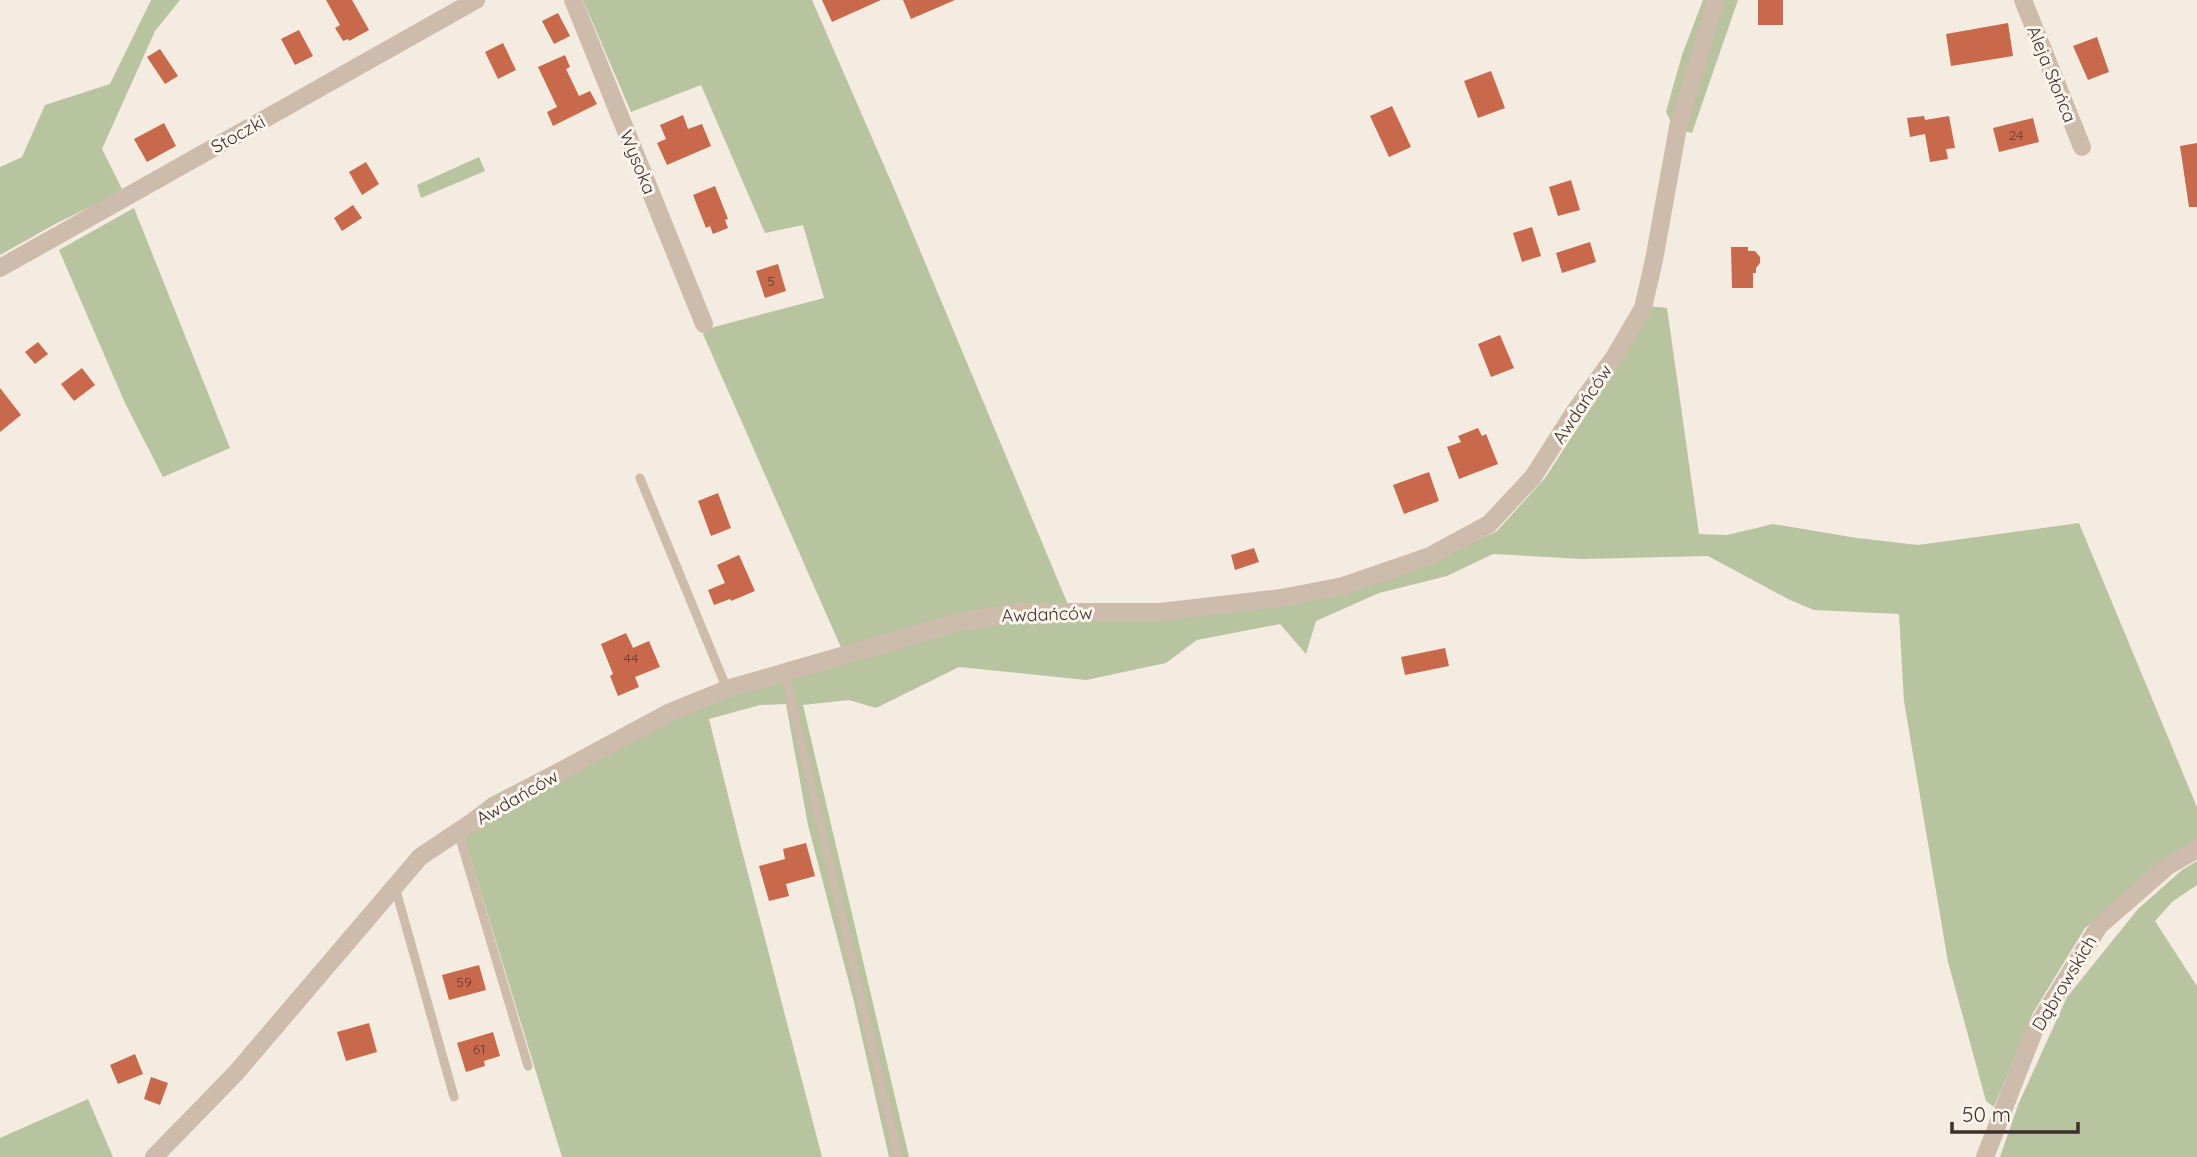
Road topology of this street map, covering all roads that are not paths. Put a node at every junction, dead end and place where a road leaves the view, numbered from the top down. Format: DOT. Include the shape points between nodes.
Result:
graph roads {
  1 [pos="476,0"];
  2 [pos="573,0"];
  3 [pos="1716,0"];
  4 [pos="2023,0"];
  5 [pos="2082,147"];
  6 [pos="0,268"];
  7 [pos="704,324"];
  8 [pos="640,478"];
  9 [pos="785,674"];
  10 [pos="727,689"];
  11 [pos="458,832"];
  12 [pos="2197,849"];
  13 [pos="395,887"];
  14 [pos="528,1066"];
  15 [pos="454,1097"];
  16 [pos="154,1157"];
  17 [pos="898,1157"];
  18 [pos="1985,1157"];
  1 -- 6 [label="street, Stoczki"];
  2 -- 7 [label="street, Wysoka"];
  3 -- 9 [label="street, Awdańców" via="1678,127 1643,308 1533,477 1489,524 1430,556 1343,586 1160,612 1020,612 959,622"];
  4 -- 5 [label="street, Aleja Słońca"];
  8 -- 10 [label="lane"];
  9 -- 10 [label="street, Awdańców"];
  9 -- 17 [label="lane"];
  10 -- 11 [label="street, Awdańców" via="670,712 496,806"];
  11 -- 13 [label="street, Awdańców" via="420,857"];
  11 -- 14 [label="lane"];
  12 -- 18 [label="street, Dąbrowskich" via="2168,866 2099,926 2034,1031"];
  13 -- 15 [label="lane"];
  13 -- 16 [label="street, Awdańców" via="235,1074"];
}
